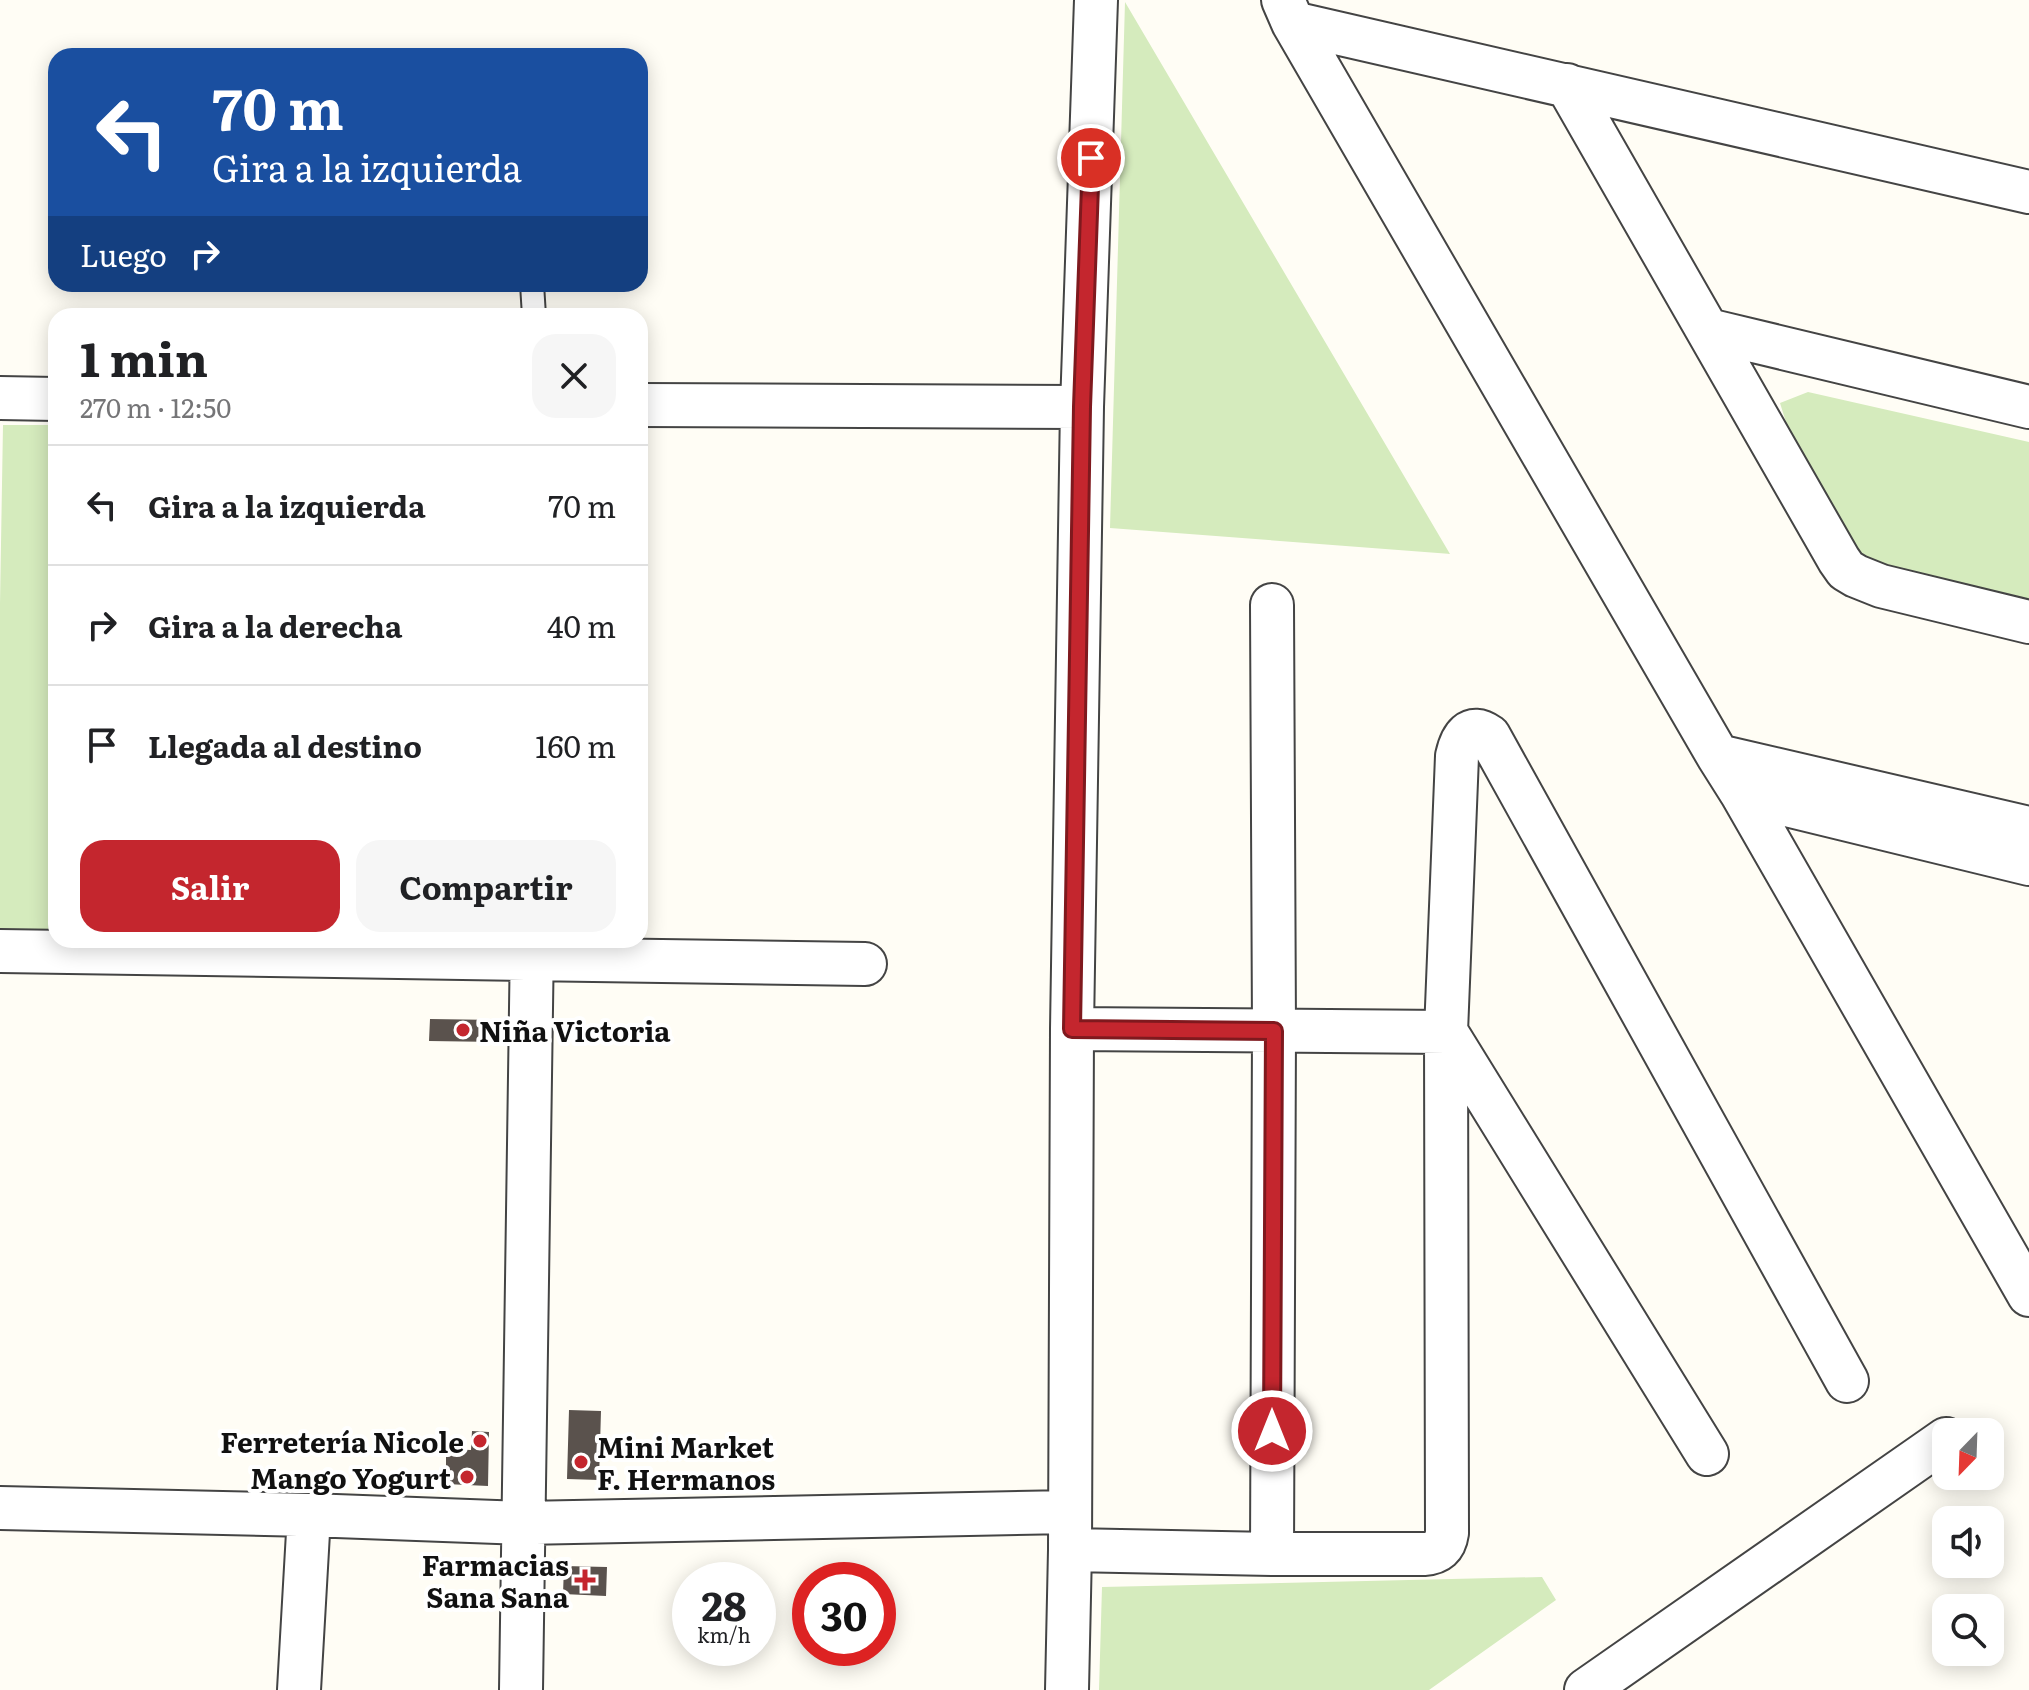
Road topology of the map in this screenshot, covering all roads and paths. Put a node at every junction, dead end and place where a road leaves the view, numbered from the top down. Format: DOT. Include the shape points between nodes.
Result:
graph roads {
  1 [pos="1096,0"];
  2 [pos="1288,11"];
  3 [pos="1567,85"];
  4 [pos="2029,192"];
  5 [pos="1708,330"];
  6 [pos="0,398"];
  7 [pos="48,399"];
  8 [pos="648,405"];
  9 [pos="1082,407"];
  10 [pos="2029,407"];
  11 [pos="1272,605"];
  12 [pos="2029,622"];
  13 [pos="1718,756"];
  14 [pos="1742,794"];
  15 [pos="2028,856"];
  16 [pos="532,950"];
  17 [pos="0,951"];
  18 [pos="865,964"];
  19 [pos="1072,1029"];
  20 [pos="1274,1031"];
  21 [pos="1446,1032"];
  22 [pos="2029,1295"];
  23 [pos="1847,1381"];
  24 [pos="1932,1449"];
  25 [pos="1707,1454"];
  26 [pos="0,1508"];
  27 [pos="309,1515"];
  28 [pos="523,1523"];
  29 [pos="1070,1531"];
  30 [pos="1272,1554"];
  31 [pos="299,1690"];
  32 [pos="521,1690"];
  33 [pos="1067,1690"];
  34 [pos="1586,1690"];
  1 -- 9 [label="street"];
  2 -- 3 [label="street"];
  2 -- 13 [label="street"];
  3 -- 4 [label="street"];
  3 -- 5 [label="street"];
  5 -- 10 [label="street"];
  5 -- 12 [label="street" via="1846,570 1881,586"];
  6 -- 7 [label="street"];
  8 -- 9 [label="street"];
  9 -- 19 [label="street"];
  11 -- 20 [label="street"];
  13 -- 14 [label="street"];
  13 -- 15 [label="street"];
  14 -- 15 [label="street"];
  14 -- 22 [label="street"];
  16 -- 17 [label="street"];
  16 -- 18 [label="street"];
  16 -- 28 [label="street"];
  19 -- 20 [label="street"];
  19 -- 29 [label="street"];
  20 -- 21 [label="street"];
  20 -- 30 [label="street"];
  21 -- 23 [label="street" via="1457,756 1465,737 1475,730 1489,736"];
  21 -- 25 [label="street"];
  21 -- 30 [label="street" via="1446,1542 1424,1554"];
  24 -- 34 [label="street"];
  26 -- 27 [label="street"];
  27 -- 28 [label="street"];
  27 -- 31 [label="street"];
  28 -- 29 [label="street"];
  28 -- 32 [label="street"];
  29 -- 30 [label="street"];
  29 -- 33 [label="street"];
}
